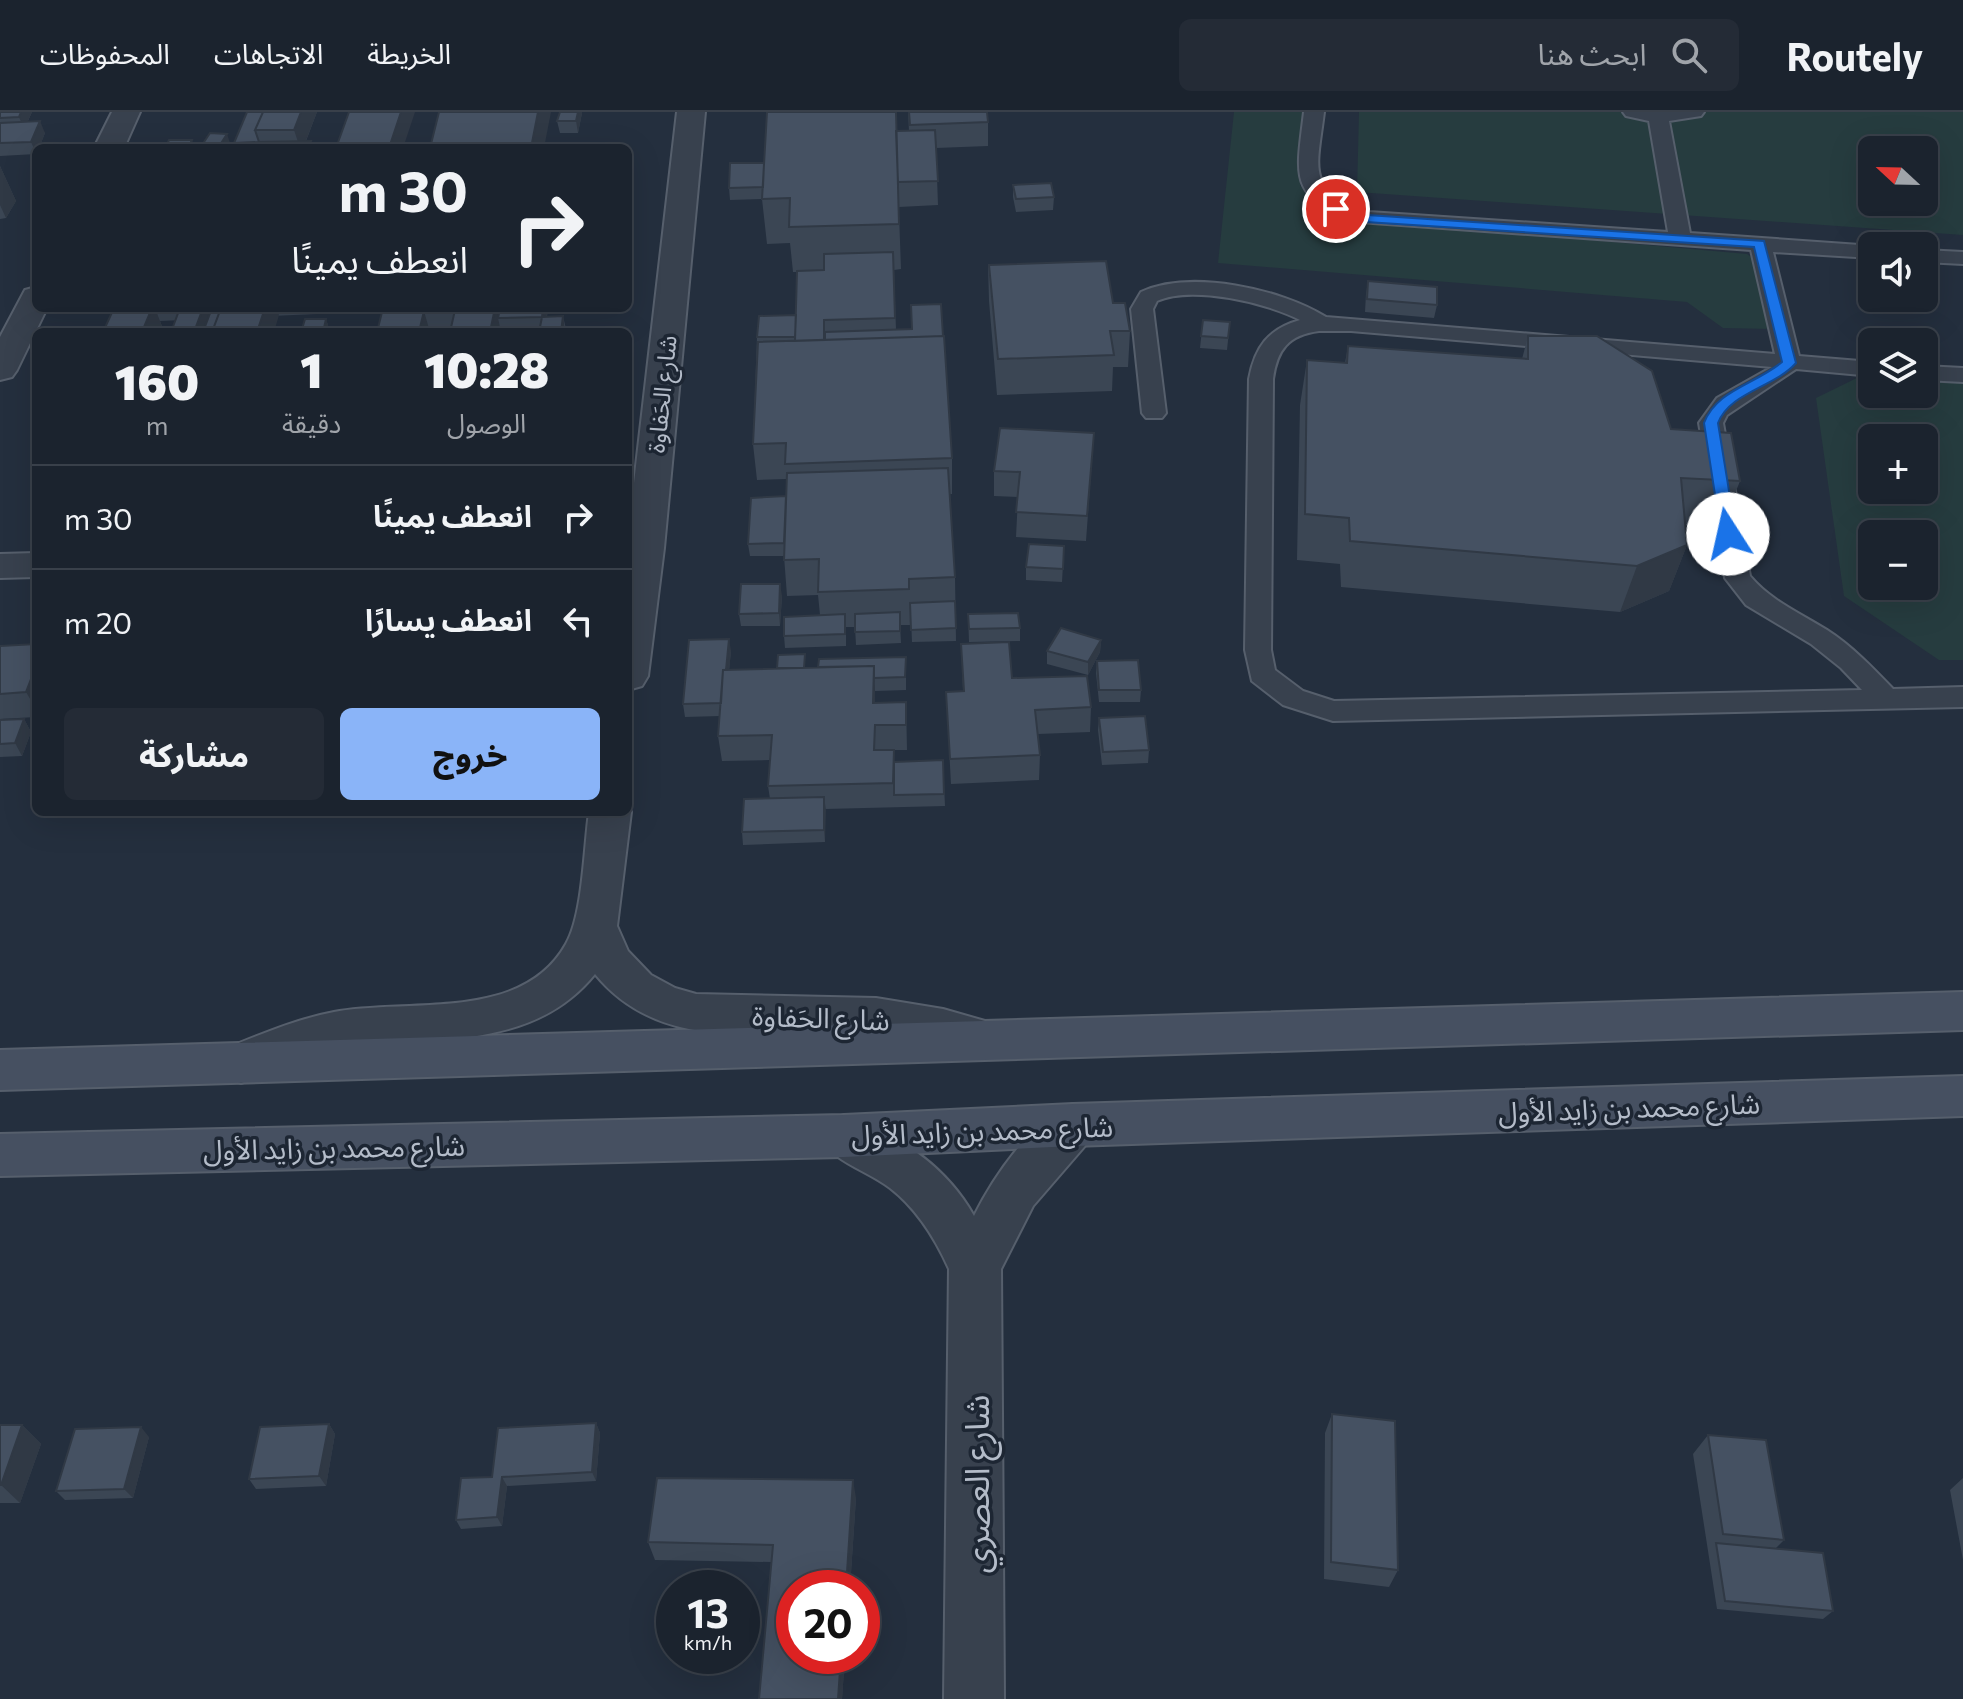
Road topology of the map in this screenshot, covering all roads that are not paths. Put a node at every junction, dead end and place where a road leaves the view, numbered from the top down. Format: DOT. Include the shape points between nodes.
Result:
graph roads {
  1 [pos="126,112"];
  2 [pos="691,112"];
  3 [pos="1314,112"];
  4 [pos="1633,112"];
  5 [pos="1694,112"];
  6 [pos="1658,117"];
  7 [pos="111,144"];
  8 [pos="1680,238"];
  9 [pos="1760,244"];
  10 [pos="1858,251"];
  11 [pos="1938,257"];
  12 [pos="1963,258"];
  13 [pos="32,305"];
  14 [pos="1320,323"];
  15 [pos="1789,363"];
  16 [pos="1858,368"];
  17 [pos="0,370"];
  18 [pos="1938,374"];
  19 [pos="1963,375"];
  20 [pos="1154,413"];
  21 [pos="637,548"];
  22 [pos="32,565"];
  23 [pos="0,566"];
  24 [pos="632,619"];
  25 [pos="1885,697"];
  26 [pos="1963,697"];
  27 [pos="609,816"];
  28 [pos="594,925"];
  29 [pos="1963,1011"];
  30 [pos="992,1042"];
  31 [pos="0,1051"];
  32 [pos="241,1063"];
  33 [pos="48,1069"];
  34 [pos="0,1070"];
  35 [pos="1963,1096"];
  36 [pos="1073,1125"];
  37 [pos="844,1136"];
  38 [pos="0,1155"];
  39 [pos="975,1269"];
  40 [pos="974,1699"];
  1 -- 7 [label="street"];
  2 -- 21 [label="street, شارع الحَفاوة"];
  3 -- 8 [label="lane" via="1307,178 1315,195 1336,209 1366,218"];
  4 -- 6 [label="lane"];
  5 -- 6 [label="lane"];
  6 -- 8 [label="lane"];
  8 -- 9 [label="lane"];
  9 -- 10 [label="lane"];
  9 -- 15 [label="lane"];
  11 -- 12 [label="lane"];
  13 -- 17 [label="street"];
  14 -- 15 [label="lane"];
  14 -- 20 [label="lane" via="1288,304 1252,294 1178,290 1149,297 1142,309"];
  14 -- 25 [label="lane" via="1292,329 1272,342 1262,358 1258,650 1262,674 1293,698 1333,711"];
  15 -- 16 [label="lane"];
  15 -- 25 [label="lane" via="1725,402 1711,423 1738,578 1755,599 1850,661"];
  18 -- 19 [label="lane"];
  21 -- 24 [label="street, شارع الحَفاوة"];
  22 -- 23 [label="street"];
  25 -- 26 [label="lane"];
  27 -- 28 [label="street"];
  28 -- 30 [label="street, شارع الحَفاوة" via="602,951 623,980 656,1001 696,1014 893,1019"];
  28 -- 32 [label="street" via="583,956 560,983 527,1005 488,1017 344,1030 292,1042"];
  29 -- 30 [label="main road"];
  30 -- 32 [label="main road"];
  31 -- 33 [label="street"];
  32 -- 33 [label="main road"];
  33 -- 34 [label="main road"];
  35 -- 36 [label="main road, شارع محمد بن زايد الأول"];
  36 -- 37 [label="main road, شارع محمد بن زايد الأول"];
  36 -- 39 [label="street, شارع العصري" via="1014,1189"];
  37 -- 38 [label="main road, شارع محمد بن زايد الأول"];
  37 -- 39 [label="street, شارع العصري" via="888,1157 925,1188 955,1225"];
  39 -- 40 [label="street, شارع العصري"];
}
